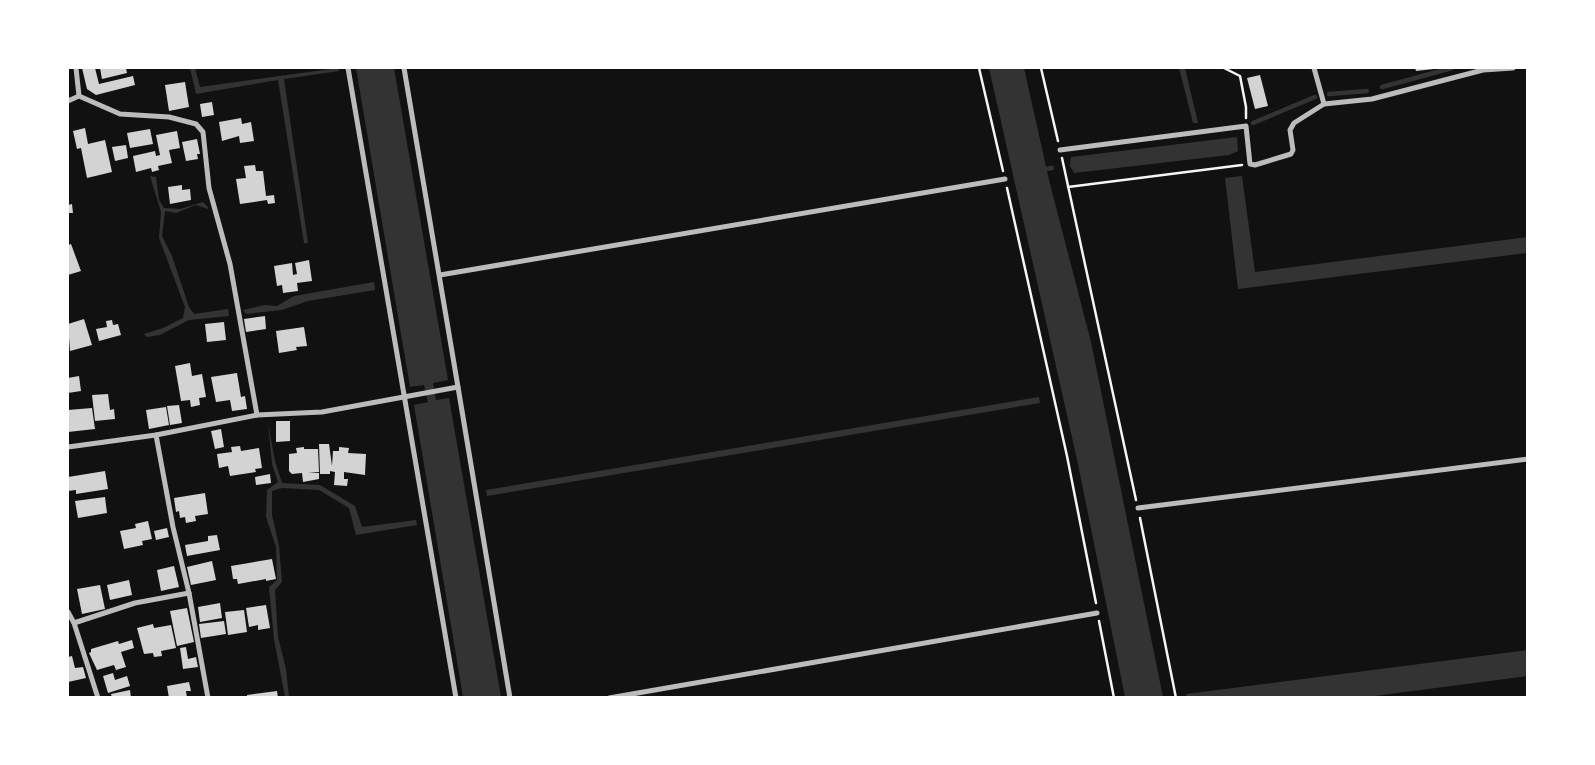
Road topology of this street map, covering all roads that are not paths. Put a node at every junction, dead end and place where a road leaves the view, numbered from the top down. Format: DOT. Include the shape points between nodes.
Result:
graph roads {
  1 [pos="76,68"];
  2 [pos="348,68"];
  3 [pos="404,68"];
  4 [pos="1314,68"];
  5 [pos="1513,68"];
  6 [pos="79,96"];
  7 [pos="68,101"];
  8 [pos="1324,104"];
  9 [pos="1060,150"];
  10 [pos="1004,179"];
  11 [pos="440,275"];
  12 [pos="458,387"];
  13 [pos="404,398"];
  14 [pos="257,415"];
  15 [pos="156,435"];
  16 [pos="68,447"];
  17 [pos="1528,458"];
  18 [pos="1138,508"];
  19 [pos="189,593"];
  20 [pos="68,612"];
  21 [pos="1097,613"];
  22 [pos="74,623"];
  23 [pos="98,698"];
  24 [pos="208,698"];
  25 [pos="456,698"];
  26 [pos="510,698"];
  27 [pos="609,698"];
  1 -- 6 [label="street"];
  2 -- 13 [label="street"];
  3 -- 11 [label="street"];
  4 -- 8 [label="street"];
  5 -- 8 [label="street" via="1483,70 1372,99"];
  6 -- 7 [label="street"];
  6 -- 14 [label="street" via="120,114 169,117 196,124 203,132 209,188 230,264"];
  8 -- 9 [label="street" via="1294,123 1290,130 1291,154 1255,165 1250,164 1246,126"];
  10 -- 11 [label="street"];
  11 -- 12 [label="street"];
  12 -- 13 [label="street"];
  12 -- 26 [label="street"];
  13 -- 14 [label="street" via="322,412"];
  13 -- 25 [label="street"];
  14 -- 15 [label="street"];
  15 -- 16 [label="street"];
  15 -- 19 [label="street"];
  17 -- 18 [label="street"];
  19 -- 22 [label="street" via="135,603"];
  19 -- 24 [label="street"];
  20 -- 22 [label="street"];
  21 -- 27 [label="street"];
  22 -- 23 [label="street"];
}
